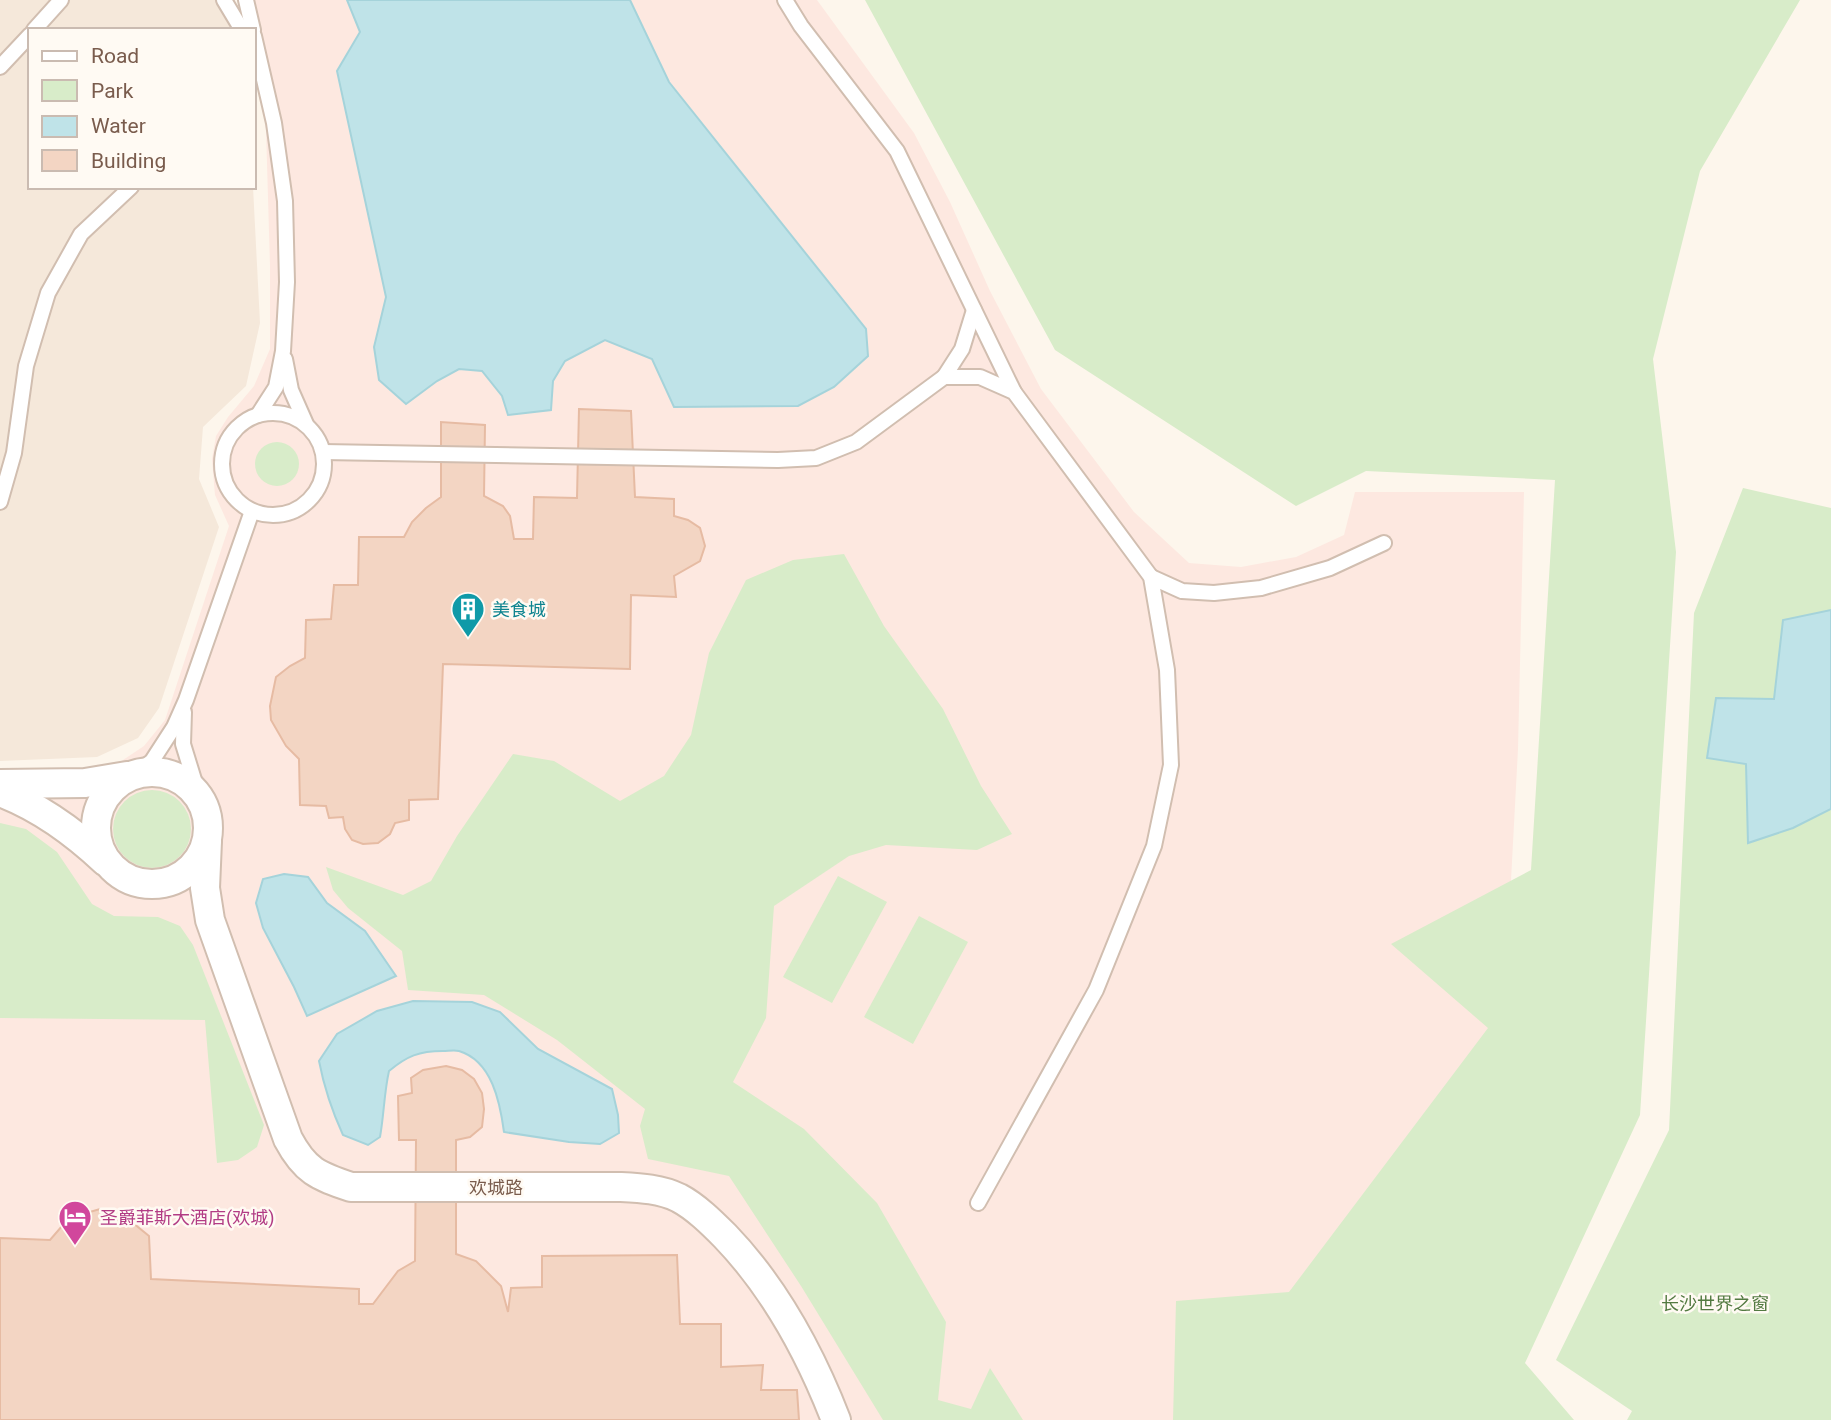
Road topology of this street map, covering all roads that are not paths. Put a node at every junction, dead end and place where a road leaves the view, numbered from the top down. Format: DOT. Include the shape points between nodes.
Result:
graph roads {
  1 [pos="61,0"];
  2 [pos="225,0"];
  3 [pos="246,0"];
  4 [pos="785,0"];
  5 [pos="36,28"];
  6 [pos="241,28"];
  7 [pos="253,28"];
  8 [pos="28,36"];
  9 [pos="0,67"];
  10 [pos="257,72"];
  11 [pos="129,189"];
  12 [pos="974,310"];
  13 [pos="283,351"];
  14 [pos="944,377"];
  15 [pos="1014,392"];
  16 [pos="258,415"];
  17 [pos="306,424"];
  18 [pos="323,452"];
  19 [pos="0,502"];
  20 [pos="252,511"];
  21 [pos="1384,543"];
  22 [pos="1151,577"];
  23 [pos="186,700"];
  24 [pos="134,775"];
  25 [pos="0,784"];
  26 [pos="0,792"];
  27 [pos="199,796"];
  28 [pos="207,841"];
  29 [pos="115,871"];
  30 [pos="144,884"];
  31 [pos="210,920"];
  32 [pos="978,1203"];
  33 [pos="836,1420"];
  1 -- 5 [label="lane"];
  2 -- 6 [label="lane"];
  3 -- 7 [label="lane"];
  4 -- 12 [label="lane" via="897,151"];
  8 -- 9 [label="lane"];
  10 -- 13 [label="lane" via="274,123 285,201 288,282"];
  11 -- 19 [label="lane" via="80,234 48,293 26,366 14,453"];
  12 -- 14 [label="lane" via="962,349"];
  12 -- 15 [label="lane"];
  13 -- 16 [label="lane" via="276,387"];
  13 -- 17 [label="lane" via="290,390"];
  14 -- 15 [label="lane" via="980,377"];
  14 -- 18 [label="lane" via="856,442 816,458"];
  15 -- 22 [label="lane"];
  16 -- 17 [label="lane" via="292,416"];
  16 -- 20 [label="lane" via="242,423 223,452 227,486 237,501"];
  17 -- 18 [label="lane"];
  18 -- 20 [label="lane" via="321,484 306,503 284,514"];
  20 -- 23 [label="lane"];
  21 -- 22 [label="lane" via="1330,568 1261,588 1182,592"];
  22 -- 32 [label="lane" via="1167,670 1171,765 1154,846 1096,990"];
  23 -- 24 [label="lane" via="152,761"];
  23 -- 27 [label="lane" via="183,744"];
  24 -- 25 [label="street" via="85,783"];
  24 -- 27 [label="street" via="170,775"];
  24 -- 29 [label="street" via="107,794 99,809 97,843"];
  26 -- 29 [label="street" via="40,809"];
  27 -- 28 [label="street" via="209,825"];
  28 -- 30 [label="street" via="191,869 177,879"];
  28 -- 31 [label="street, 欢城路" via="205,888"];
  29 -- 30 [label="street"];
  30 -- 31 [label="street" via="190,904"];
  31 -- 33 [label="street, 欢城路" via="288,1139 309,1167 351,1187 621,1187 652,1189 680,1199 742,1254 775,1299 796,1332"];
}
